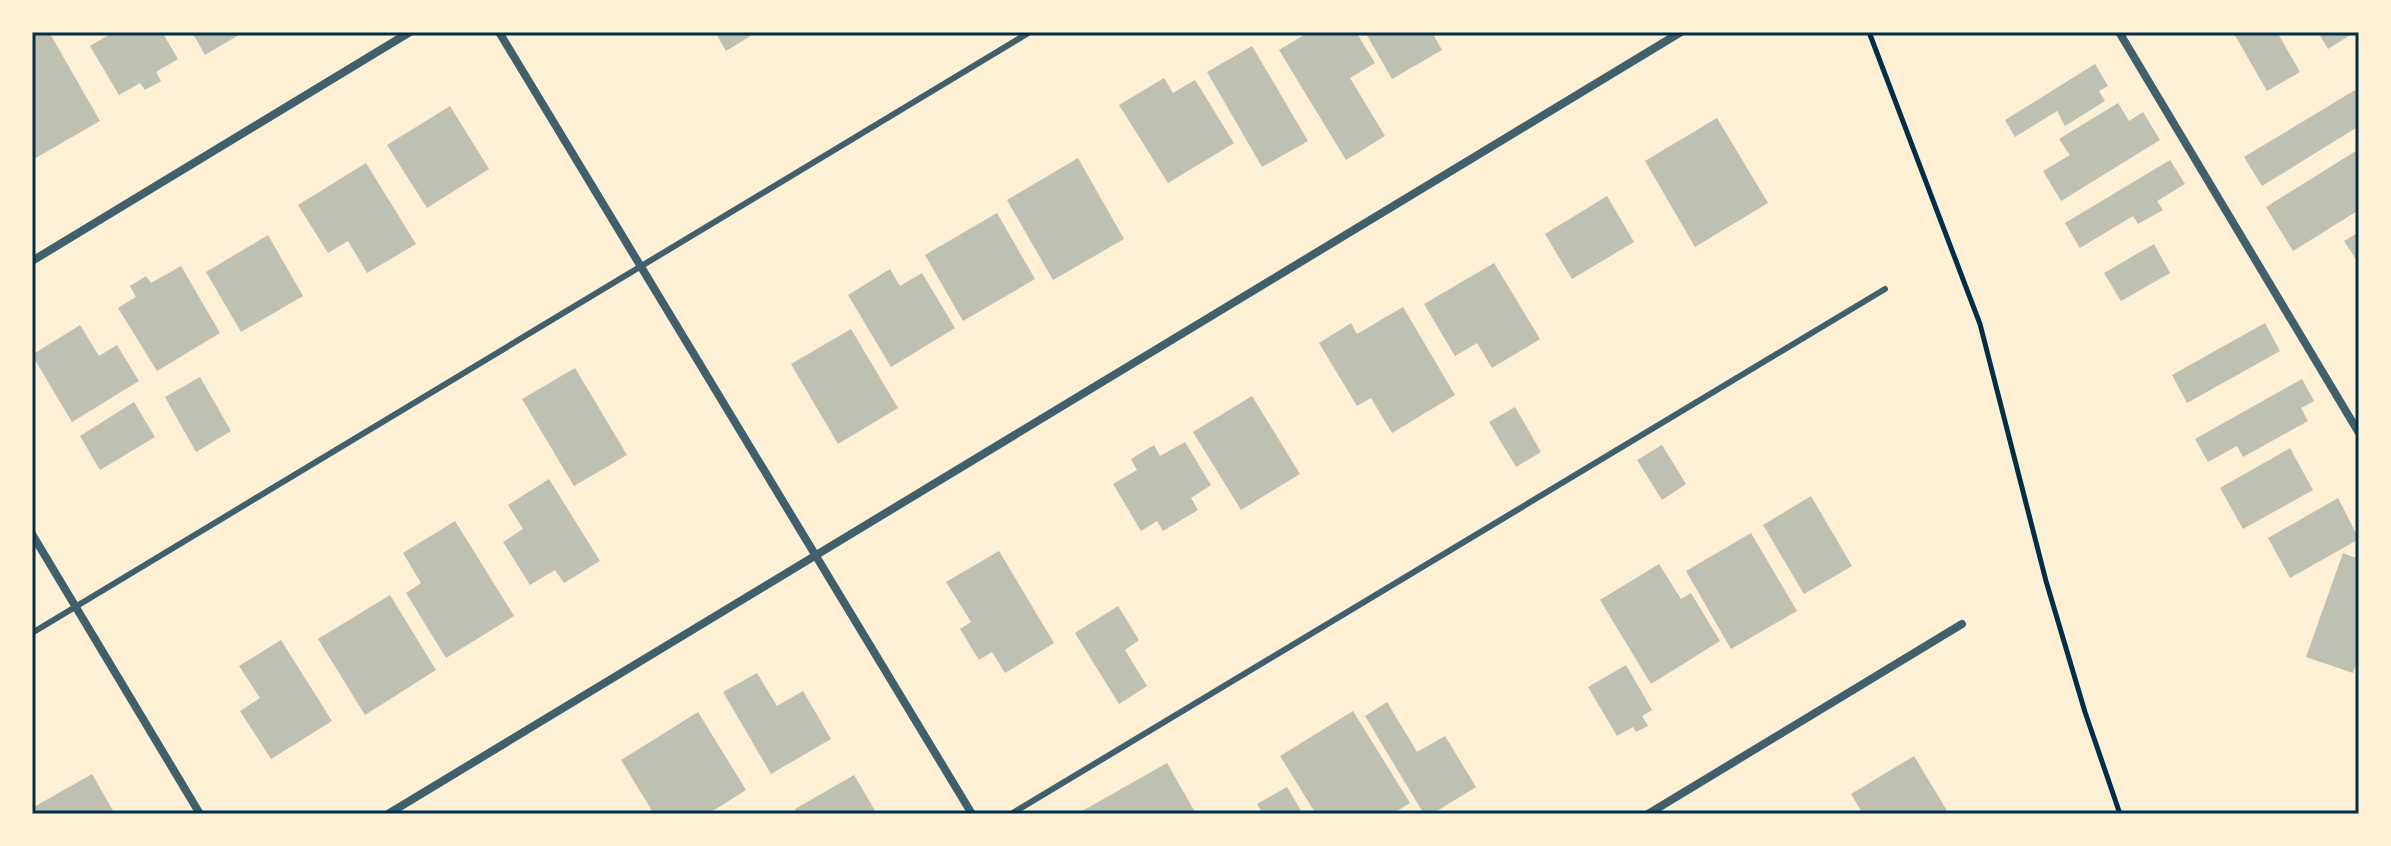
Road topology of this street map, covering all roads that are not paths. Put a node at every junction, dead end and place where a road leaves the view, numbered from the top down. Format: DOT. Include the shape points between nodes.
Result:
graph roads {
  1 [pos="410,32"];
  2 [pos="499,32"];
  3 [pos="1030,32"];
  4 [pos="1681,32"];
  5 [pos="2119,32"];
  6 [pos="32,261"];
  7 [pos="641,267"];
  8 [pos="1885,289"];
  9 [pos="2359,433"];
  10 [pos="32,534"];
  11 [pos="816,555"];
  12 [pos="76,607"];
  13 [pos="1962,624"];
  14 [pos="32,633"];
  15 [pos="200,814"];
  16 [pos="388,814"];
  17 [pos="972,814"];
  18 [pos="1011,814"];
  19 [pos="1648,814"];
  1 -- 6 [label="street"];
  2 -- 7 [label="street"];
  3 -- 7 [label="lane"];
  4 -- 11 [label="street"];
  5 -- 9 [label="street"];
  7 -- 11 [label="street"];
  7 -- 12 [label="lane"];
  8 -- 18 [label="lane"];
  10 -- 12 [label="street"];
  11 -- 16 [label="street"];
  11 -- 17 [label="street"];
  12 -- 14 [label="lane"];
  12 -- 15 [label="street"];
  13 -- 19 [label="street"];
}
